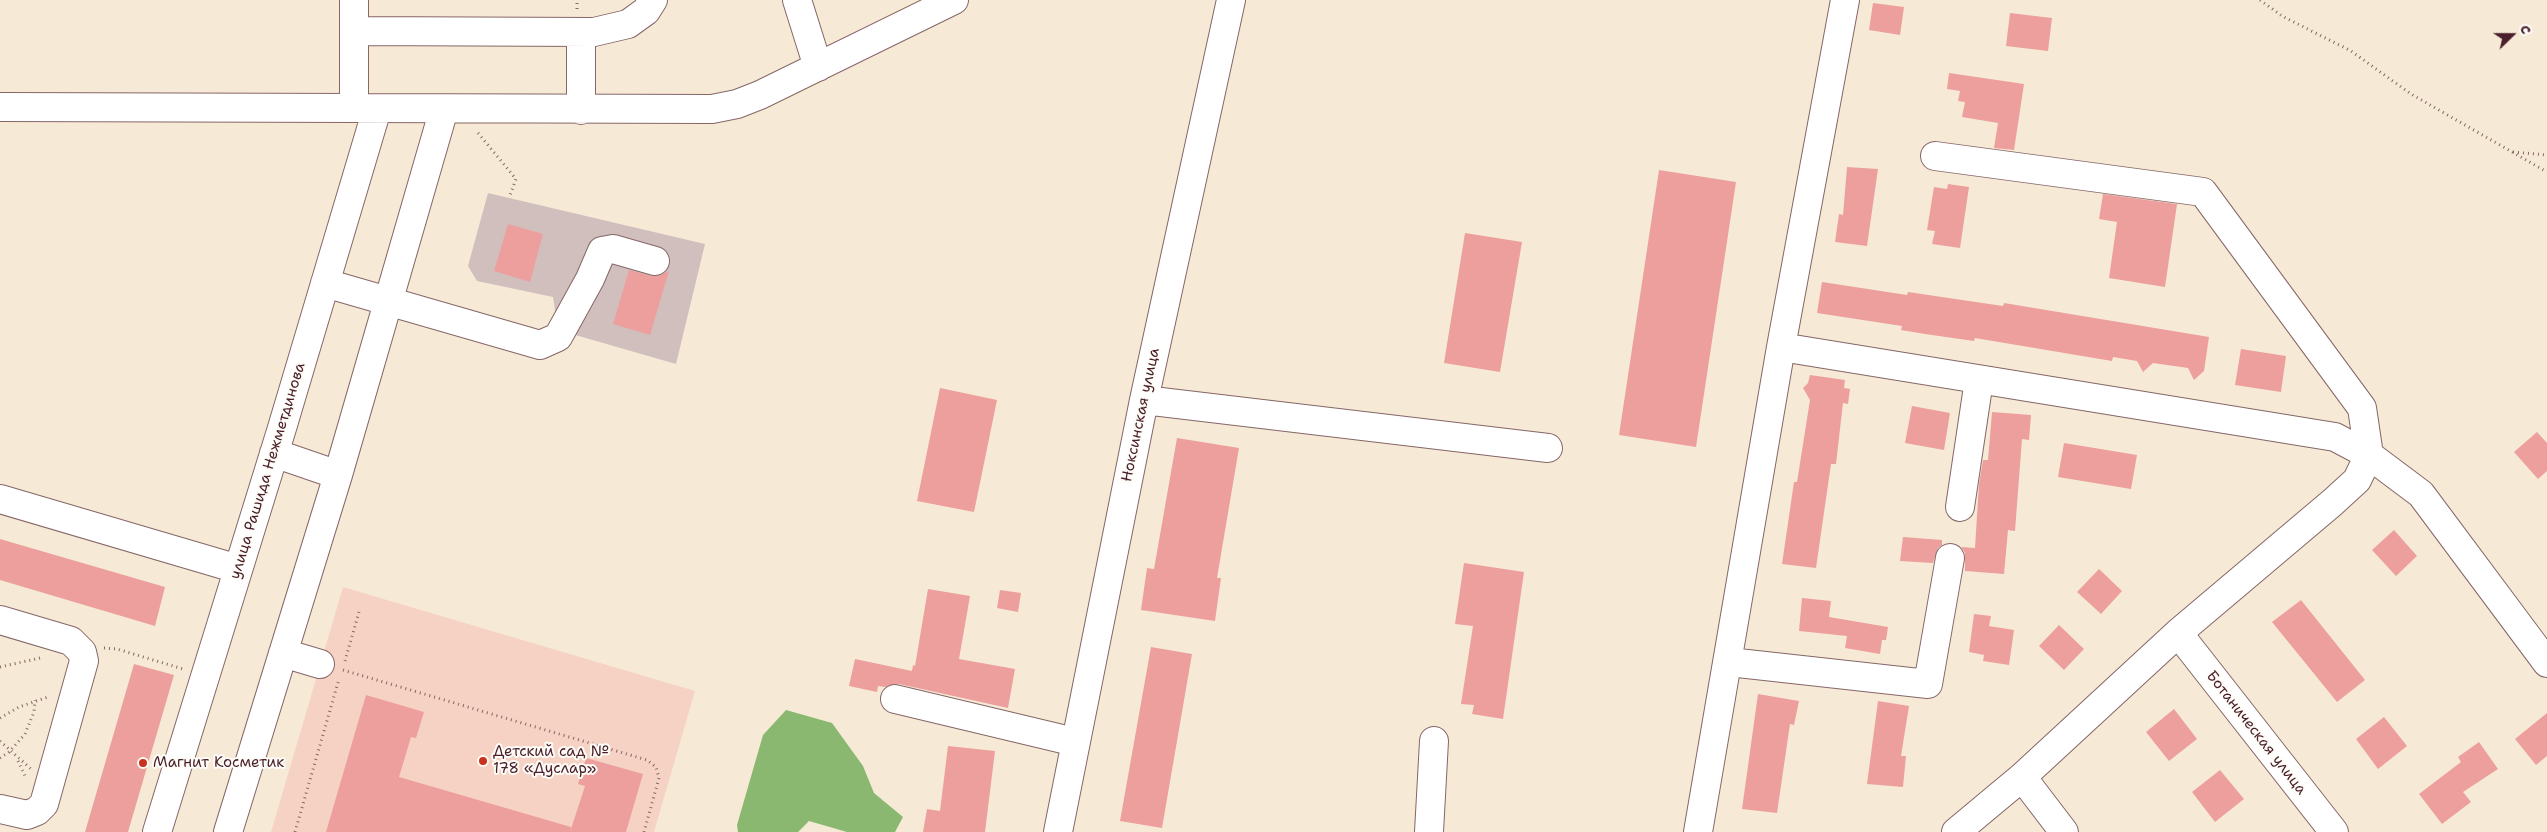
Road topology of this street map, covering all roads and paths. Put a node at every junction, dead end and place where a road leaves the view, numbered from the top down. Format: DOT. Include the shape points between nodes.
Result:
graph roads {
  1 [pos="354,0"];
  2 [pos="653,0"];
  3 [pos="797,0"];
  4 [pos="954,0"];
  5 [pos="1231,0"];
  6 [pos="1845,0"];
  7 [pos="2260,0"];
  8 [pos="354,31"];
  9 [pos="582,32"];
  10 [pos="818,66"];
  11 [pos="0,107"];
  12 [pos="365,108"];
  13 [pos="444,109"];
  14 [pos="581,110"];
  15 [pos="478,132"];
  16 [pos="2510,152"];
  17 [pos="2547,155"];
  18 [pos="1935,156"];
  19 [pos="2547,172"];
  20 [pos="509,198"];
  21 [pos="655,261"];
  22 [pos="325,283"];
  23 [pos="388,302"];
  24 [pos="1781,347"];
  25 [pos="1979,380"];
  26 [pos="1144,400"];
  27 [pos="1548,448"];
  28 [pos="274,453"];
  29 [pos="2369,455"];
  30 [pos="338,475"];
  31 [pos="0,499"];
  32 [pos="1960,507"];
  33 [pos="1950,558"];
  34 [pos="238,568"];
  35 [pos="359,612"];
  36 [pos="0,620"];
  37 [pos="2178,633"];
  38 [pos="82,652"];
  39 [pos="283,653"];
  40 [pos="1729,662"];
  41 [pos="2547,663"];
  42 [pos="331,667"];
  43 [pos="204,675"];
  44 [pos="76,694"];
  45 [pos="895,699"];
  46 [pos="36,700"];
  47 [pos="0,718"];
  48 [pos="0,741"];
  49 [pos="1434,741"];
  50 [pos="1075,742"];
  51 [pos="9,752"];
  52 [pos="0,758"];
  53 [pos="2022,777"];
  54 [pos="51,781"];
  55 [pos="0,808"];
  56 [pos="158,832"];
  57 [pos="228,832"];
  58 [pos="295,832"];
  59 [pos="644,832"];
  60 [pos="1058,832"];
  61 [pos="1429,832"];
  62 [pos="1698,832"];
  63 [pos="1956,832"];
  64 [pos="2064,832"];
  65 [pos="2334,832"];
  1 -- 8 [label="street, улица Рашида Нежметдинова"];
  2 -- 9 [label="street" via="646,11 628,24"];
  3 -- 10 [label="street"];
  4 -- 10 [label="street"];
  5 -- 26 [label="street, Ноксинская улица"];
  6 -- 24 [label="street"];
  7 -- 16 [label="path" via="2282,16 2351,51 2411,94"];
  8 -- 9 [label="street"];
  8 -- 12 [label="street, улица Рашида Нежметдинова"];
  9 -- 14 [label="street"];
  10 -- 14 [label="street" via="754,98 725,107"];
  11 -- 12 [label="street"];
  12 -- 13 [label="street"];
  12 -- 22 [label="street, улица Рашида Нежметдинова"];
  13 -- 14 [label="street"];
  13 -- 23 [label="street"];
  15 -- 20 [label="path" via="516,179"];
  16 -- 17 [label="path"];
  16 -- 19 [label="path"];
  18 -- 29 [label="street" via="2203,192 2362,408"];
  21 -- 23 [label="street" via="614,249 602,251 558,337 544,344 537,345"];
  22 -- 23 [label="street"];
  22 -- 28 [label="street, улица Рашида Нежметдинова"];
  23 -- 30 [label="street"];
  24 -- 25 [label="street"];
  24 -- 40 [label="street"];
  25 -- 29 [label="street" via="2335,437"];
  25 -- 32 [label="street"];
  26 -- 27 [label="street"];
  26 -- 50 [label="street, Ноксинская улица"];
  28 -- 30 [label="street"];
  28 -- 34 [label="street, улица Рашида Нежметдинова"];
  29 -- 37 [label="street" via="2357,480"];
  29 -- 41 [label="street" via="2421,494"];
  30 -- 39 [label="street"];
  31 -- 34 [label="street"];
  33 -- 40 [label="street" via="1928,684"];
  34 -- 43 [label="street, улица Рашида Нежметдинова"];
  35 -- 42 [label="path"];
  36 -- 38 [label="street" via="71,641"];
  37 -- 53 [label="street"];
  37 -- 65 [label="street, Ботаническая улица"];
  38 -- 43 [label="path" via="117,649"];
  38 -- 44 [label="street" via="84,667"];
  39 -- 42 [label="street"];
  39 -- 57 [label="street"];
  40 -- 62 [label="street"];
  42 -- 58 [label="path"];
  42 -- 59 [label="path" via="647,760 656,767 659,778"];
  43 -- 56 [label="street, улица Рашида Нежметдинова"];
  44 -- 46 [label="path"];
  44 -- 54 [label="street"];
  45 -- 50 [label="street"];
  46 -- 47 [label="path"];
  46 -- 51 [label="path" via="25,734"];
  48 -- 51 [label="path"];
  49 -- 61 [label="street"];
  50 -- 60 [label="street, Ноксинская улица"];
  51 -- 52 [label="path"];
  51 -- 54 [label="path"];
  53 -- 63 [label="street"];
  53 -- 64 [label="street"];
  54 -- 55 [label="street" via="44,804 37,811 21,814"];
}
